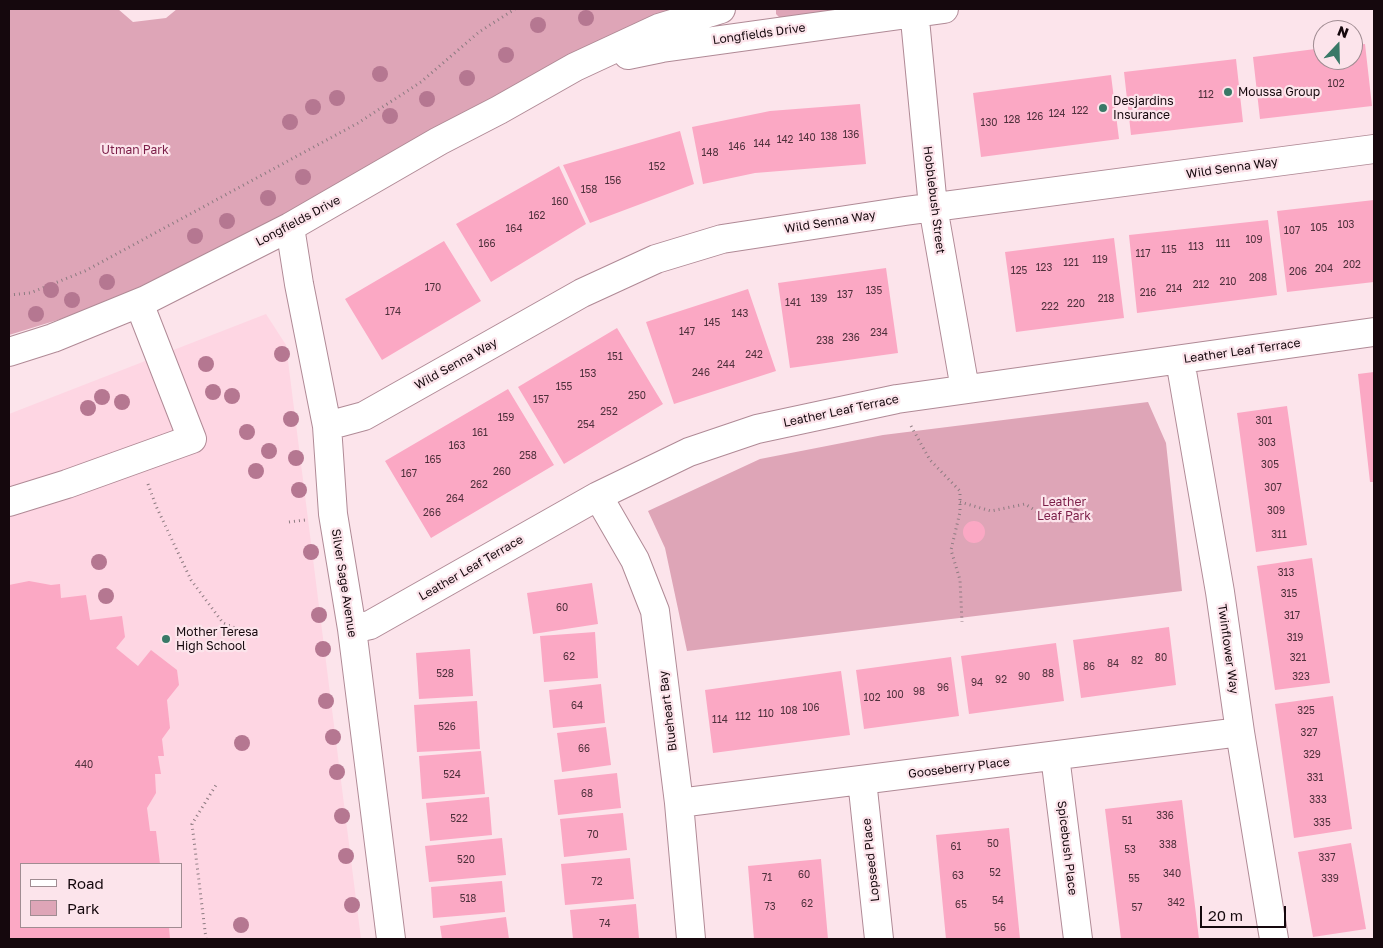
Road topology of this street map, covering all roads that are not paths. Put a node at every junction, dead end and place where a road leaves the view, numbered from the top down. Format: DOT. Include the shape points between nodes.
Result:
graph roads {
  1 [pos="721,9"];
  2 [pos="944,9"];
  3 [pos="915,11"];
  4 [pos="575,67"];
  5 [pos="1374,149"];
  6 [pos="933,207"];
  7 [pos="290,228"];
  8 [pos="139,303"];
  9 [pos="1374,332"];
  10 [pos="9,352"];
  11 [pos="1180,360"];
  12 [pos="965,389"];
  13 [pos="327,426"];
  14 [pos="598,496"];
  15 [pos="9,502"];
  16 [pos="352,629"];
  17 [pos="1240,732"];
  18 [pos="1055,756"];
  19 [pos="862,780"];
  20 [pos="679,802"];
  21 [pos="391,939"];
  22 [pos="691,939"];
  23 [pos="879,939"];
  24 [pos="1078,939"];
  25 [pos="1274,939"];
  1 -- 4 [label="street, Longfields Drive" via="659,28"];
  2 -- 3 [label="street, Longfields Drive"];
  3 -- 4 [label="street, Longfields Drive" via="662,48"];
  3 -- 6 [label="street, Hobblebush Street"];
  4 -- 7 [label="street, Longfields Drive"];
  5 -- 6 [label="street, Wild Senna Way"];
  6 -- 12 [label="street, Hobblebush Street"];
  6 -- 13 [label="street, Wild Senna Way" via="722,239 656,259 582,293 364,416"];
  7 -- 8 [label="street, Longfields Drive"];
  7 -- 13 [label="street, Silver Sage Avenue"];
  8 -- 10 [label="street, Longfields Drive"];
  8 -- 15 [label="street" via="192,439"];
  9 -- 11 [label="street, Leather Leaf Terrace"];
  11 -- 12 [label="street, Leather Leaf Terrace"];
  11 -- 17 [label="street, Twinflower Way" via="1220,592"];
  12 -- 14 [label="street, Leather Leaf Terrace" via="897,399 749,432 689,452"];
  13 -- 16 [label="street, Silver Sage Avenue" via="333,514"];
  14 -- 16 [label="street, Leather Leaf Terrace" via="370,625"];
  14 -- 20 [label="street, Blueheart Bay" via="635,560 656,612"];
  16 -- 21 [label="street, Silver Sage Avenue"];
  17 -- 18 [label="street, Gooseberry Place"];
  17 -- 25 [label="street, Twinflower Way"];
  18 -- 19 [label="street, Gooseberry Place"];
  18 -- 24 [label="street, Spicebush Place"];
  19 -- 20 [label="street, Gooseberry Place"];
  19 -- 23 [label="street, Lopseed Place"];
  20 -- 22 [label="street, Blueheart Bay"];
}
